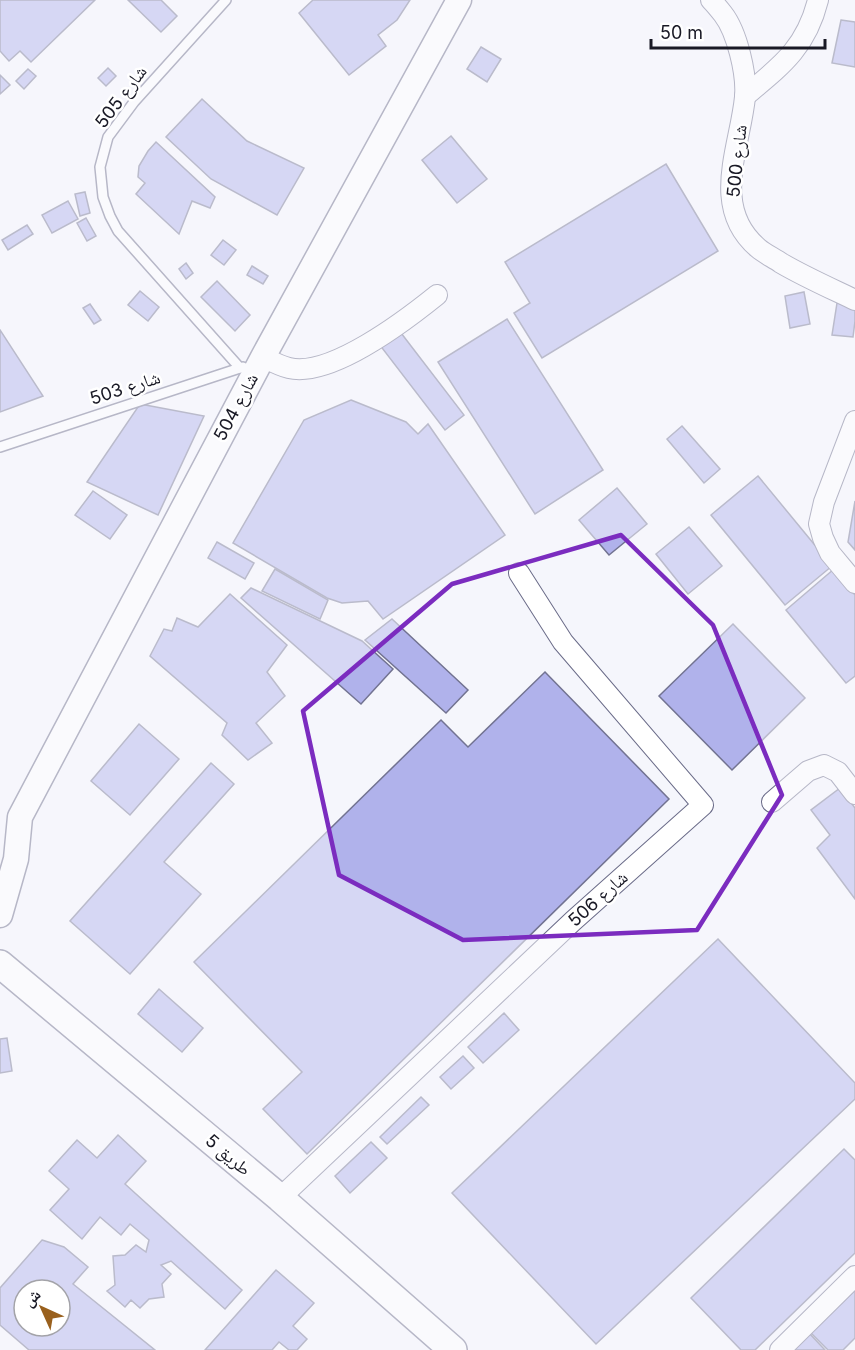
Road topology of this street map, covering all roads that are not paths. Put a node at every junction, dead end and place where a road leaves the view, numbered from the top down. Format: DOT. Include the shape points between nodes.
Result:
graph roads {
  1 [pos="226,0"];
  2 [pos="459,0"];
  3 [pos="711,0"];
  4 [pos="818,0"];
  5 [pos="745,96"];
  6 [pos="437,295"];
  7 [pos="855,300"];
  8 [pos="254,362"];
  9 [pos="855,422"];
  10 [pos="0,447"];
  11 [pos="519,573"];
  12 [pos="855,584"];
  13 [pos="855,794"];
  14 [pos="772,802"];
  15 [pos="10,824"];
  16 [pos="0,915"];
  17 [pos="0,964"];
  18 [pos="280,1198"];
  19 [pos="855,1276"];
  20 [pos="453,1350"];
  21 [pos="780,1350"];
  1 -- 8 [label="lane, شارع 505" via="134,102 108,137 100,167 103,197 118,231"];
  2 -- 8 [label="street, شارع 504"];
  3 -- 5 [label="street, شارع 500" via="724,15 738,47"];
  4 -- 5 [label="street" via="797,48 781,67"];
  5 -- 7 [label="street, شارع 500" via="730,190 737,220 758,249"];
  6 -- 8 [label="street" via="351,355 308,368"];
  8 -- 10 [label="lane, شارع 503"];
  8 -- 15 [label="street, شارع 504"];
  9 -- 12 [label="street" via="819,524 830,553"];
  11 -- 18 [label="street, شارع 506" via="563,642 703,805 573,921"];
  13 -- 14 [label="street" via="838,772 824,765 808,771"];
  15 -- 16 [label="street, شارع 504" via="16,859"];
  17 -- 18 [label="main road, طريق 5"];
  18 -- 20 [label="main road, طريق 5"];
  19 -- 21 [label="street"];
}
